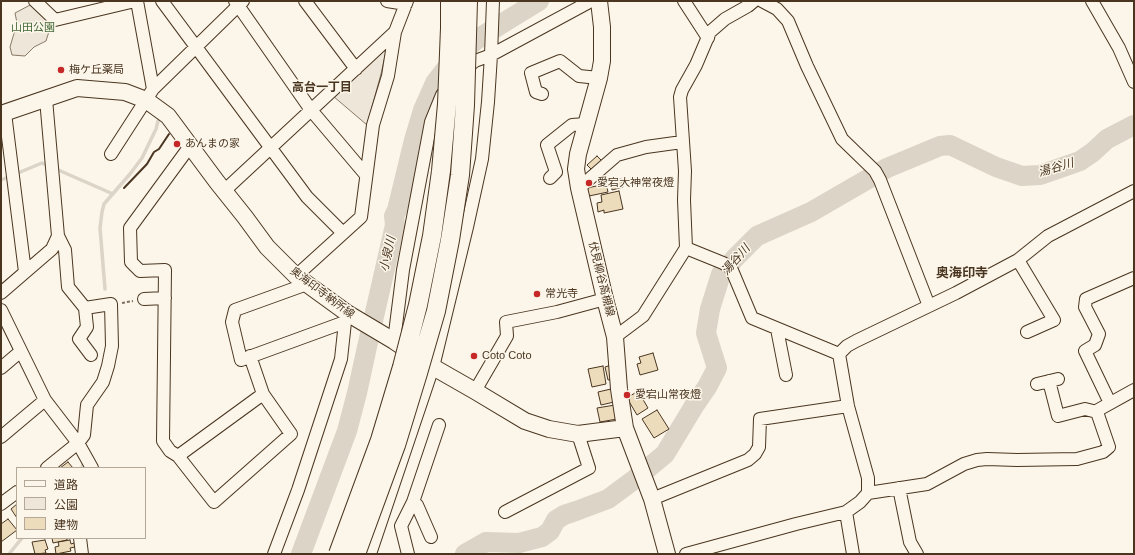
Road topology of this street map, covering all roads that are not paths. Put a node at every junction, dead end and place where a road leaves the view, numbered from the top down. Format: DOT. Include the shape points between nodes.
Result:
graph roads {
  1 [pos="36,1"];
  2 [pos="136,1"];
  3 [pos="162,1"];
  4 [pos="305,1"];
  5 [pos="387,1"];
  6 [pos="450,1"];
  7 [pos="468,1"];
  8 [pos="591,1"];
  9 [pos="599,1"];
  10 [pos="684,1"];
  11 [pos="754,1"];
  12 [pos="762,1"];
  13 [pos="1092,1"];
  14 [pos="239,2"];
  15 [pos="407,3"];
  16 [pos="492,3"];
  17 [pos="781,5"];
  18 [pos="395,32"];
  19 [pos="708,38"];
  20 [pos="196,46"];
  21 [pos="491,52"];
  22 [pos="1131,65"];
  23 [pos="356,69"];
  24 [pos="598,78"];
  25 [pos="1134,82"];
  26 [pos="149,94"];
  27 [pos="542,94"];
  28 [pos="46,99"];
  29 [pos="311,110"];
  30 [pos="3,114"];
  31 [pos="586,124"];
  32 [pos="682,142"];
  33 [pos="190,146"];
  34 [pos="270,148"];
  35 [pos="111,154"];
  36 [pos="366,175"];
  37 [pos="550,178"];
  38 [pos="579,188"];
  39 [pos="224,191"];
  40 [pos="1134,191"];
  41 [pos="343,233"];
  42 [pos="58,236"];
  43 [pos="686,248"];
  44 [pos="1018,260"];
  45 [pos="25,272"];
  46 [pos="1134,278"];
  47 [pos="301,280"];
  48 [pos="1,293"];
  49 [pos="165,298"];
  50 [pos="144,299"];
  51 [pos="605,299"];
  52 [pos="929,306"];
  53 [pos="85,308"];
  54 [pos="1,310"];
  55 [pos="349,318"];
  56 [pos="777,329"];
  57 [pos="1027,332"];
  58 [pos="615,337"];
  59 [pos="391,339"];
  60 [pos="21,351"];
  61 [pos="839,354"];
  62 [pos="91,355"];
  63 [pos="250,356"];
  64 [pos="433,367"];
  65 [pos="1,368"];
  66 [pos="786,375"];
  67 [pos="1037,384"];
  68 [pos="1134,390"];
  69 [pos="476,391"];
  70 [pos="263,394"];
  71 [pos="45,400"];
  72 [pos="1110,403"];
  73 [pos="848,406"];
  74 [pos="1097,412"];
  75 [pos="439,425"];
  76 [pos="625,428"];
  77 [pos="578,434"];
  78 [pos="1,437"];
  79 [pos="78,443"];
  80 [pos="178,456"];
  81 [pos="48,467"];
  82 [pos="91,467"];
  83 [pos="899,488"];
  84 [pos="16,493"];
  85 [pos="868,493"];
  86 [pos="652,499"];
  87 [pos="413,502"];
  88 [pos="1,504"];
  89 [pos="505,512"];
  90 [pos="846,512"];
  91 [pos="431,537"];
  92 [pos="80,539"];
  93 [pos="82,554"];
  94 [pos="274,554"];
  95 [pos="338,554"];
  96 [pos="356,554"];
  97 [pos="370,554"];
  98 [pos="408,554"];
  99 [pos="667,554"];
  100 [pos="686,554"];
  101 [pos="853,554"];
  102 [pos="917,554"];
  1 -- 2 [label="street" via="56,20"];
  2 -- 26 [label="street"];
  3 -- 20 [label="street"];
  4 -- 23 [label="street"];
  5 -- 15 [label="street"];
  6 -- 95 [label="highway, bridge" via="441,171 418,305 380,440"];
  7 -- 96 [label="highway, bridge" via="460,175 450,240 418,373 396,445"];
  8 -- 21 [label="street"];
  9 -- 24 [label="main road, 伏見柳谷高槻線" via="602,61"];
  10 -- 19 [label="street"];
  11 -- 19 [label="street" via="725,19 710,32"];
  12 -- 17 [label="street"];
  13 -- 22 [label="street"];
  14 -- 20 [label="street"];
  14 -- 29 [label="street"];
  15 -- 18 [label="street"];
  16 -- 21 [label="street"];
  17 -- 52 [label="street" via="842,139 877,176"];
  18 -- 23 [label="street"];
  18 -- 36 [label="street" via="388,76 373,125"];
  19 -- 32 [label="street" via="680,96"];
  20 -- 26 [label="street"];
  20 -- 34 [label="street"];
  21 -- 59 [label="street" via="457,75 442,95 431,122"];
  21 -- 64 [label="street" via="482,159"];
  22 -- 25 [label="street"];
  23 -- 29 [label="street"];
  24 -- 27 [label="street" via="579,76 560,61 531,73 536,92"];
  24 -- 31 [label="main road, 伏見柳谷高槻線"];
  26 -- 28 [label="main road, 奥海印寺納所線" via="77,88"];
  26 -- 33 [label="main road, 奥海印寺納所線"];
  26 -- 35 [label="street"];
  28 -- 30 [label="main road, 奥海印寺納所線"];
  28 -- 42 [label="street"];
  29 -- 34 [label="street"];
  29 -- 36 [label="street"];
  30 -- 45 [label="street"];
  31 -- 37 [label="street" via="572,125 547,145 556,172"];
  31 -- 38 [label="main road, 伏見柳谷高槻線" via="576,169"];
  32 -- 38 [label="street" via="646,147 618,155"];
  32 -- 43 [label="street"];
  33 -- 39 [label="main road, 奥海印寺納所線"];
  33 -- 49 [label="street" via="130,228 131,262 140,271 165,270"];
  34 -- 39 [label="street"];
  34 -- 41 [label="street" via="307,198"];
  36 -- 41 [label="street" via="361,217"];
  38 -- 51 [label="main road, 伏見柳谷高槻線"];
  39 -- 47 [label="main road, 奥海印寺納所線" via="267,246"];
  40 -- 44 [label="street" via="1048,236"];
  41 -- 47 [label="street"];
  42 -- 45 [label="street" via="52,249"];
  42 -- 53 [label="street" via="65,250 68,287"];
  43 -- 56 [label="street" via="727,266 752,318"];
  43 -- 58 [label="street" via="643,316"];
  44 -- 52 [label="street"];
  44 -- 57 [label="street" via="1054,320"];
  45 -- 48 [label="street"];
  46 -- 72 [label="street" via="1086,299 1085,307 1100,334 1095,345 1085,351"];
  47 -- 55 [label="main road, 奥海印寺納所線"];
  47 -- 63 [label="street" via="235,310 232,322 241,360"];
  49 -- 50 [label="street"];
  49 -- 80 [label="street" via="163,441 170,451"];
  51 -- 58 [label="main road, 伏見柳谷高槻線"];
  51 -- 69 [label="street" via="506,322 507,336"];
  52 -- 61 [label="street" via="856,341"];
  53 -- 62 [label="street" via="87,327 79,338"];
  53 -- 79 [label="street" via="112,304 112,346 103,382 87,405 84,435"];
  54 -- 60 [label="street"];
  55 -- 59 [label="main road, 奥海印寺納所線"];
  55 -- 63 [label="street"];
  55 -- 94 [label="street" via="341,359"];
  56 -- 61 [label="street"];
  56 -- 66 [label="street"];
  58 -- 76 [label="main road, 伏見柳谷高槻線"];
  59 -- 64 [label="main road, 奥海印寺納所線"];
  60 -- 65 [label="street"];
  60 -- 71 [label="street"];
  61 -- 73 [label="street"];
  63 -- 70 [label="street"];
  64 -- 69 [label="main road, 奥海印寺納所線"];
  64 -- 97 [label="street"];
  67 -- 74 [label="street" via="1053,380 1058,416 1085,410"];
  68 -- 72 [label="street"];
  69 -- 77 [label="main road, 奥海印寺納所線" via="526,421 549,429"];
  70 -- 80 [label="street"];
  70 -- 80 [label="street" via="291,434 214,502"];
  71 -- 78 [label="street"];
  71 -- 79 [label="street"];
  72 -- 74 [label="street"];
  73 -- 85 [label="street" via="868,478"];
  73 -- 86 [label="street" via="760,419 759,447 748,460"];
  74 -- 83 [label="street" via="1109,447 1103,452 1077,459 977,460 964,464 927,484"];
  75 -- 87 [label="street"];
  76 -- 77 [label="main road, 奥海印寺納所線"];
  76 -- 86 [label="main road, 伏見柳谷高槻線"];
  77 -- 89 [label="street" via="589,468"];
  79 -- 81 [label="street"];
  79 -- 82 [label="street"];
  83 -- 85 [label="street"];
  83 -- 102 [label="street" via="910,542"];
  84 -- 88 [label="street"];
  85 -- 90 [label="street"];
  86 -- 99 [label="main road, 伏見柳谷高槻線"];
  87 -- 91 [label="street" via="417,505"];
  87 -- 98 [label="street" via="401,526"];
  90 -- 100 [label="street"];
  90 -- 101 [label="street"];
  92 -- 93 [label="street"];
}
